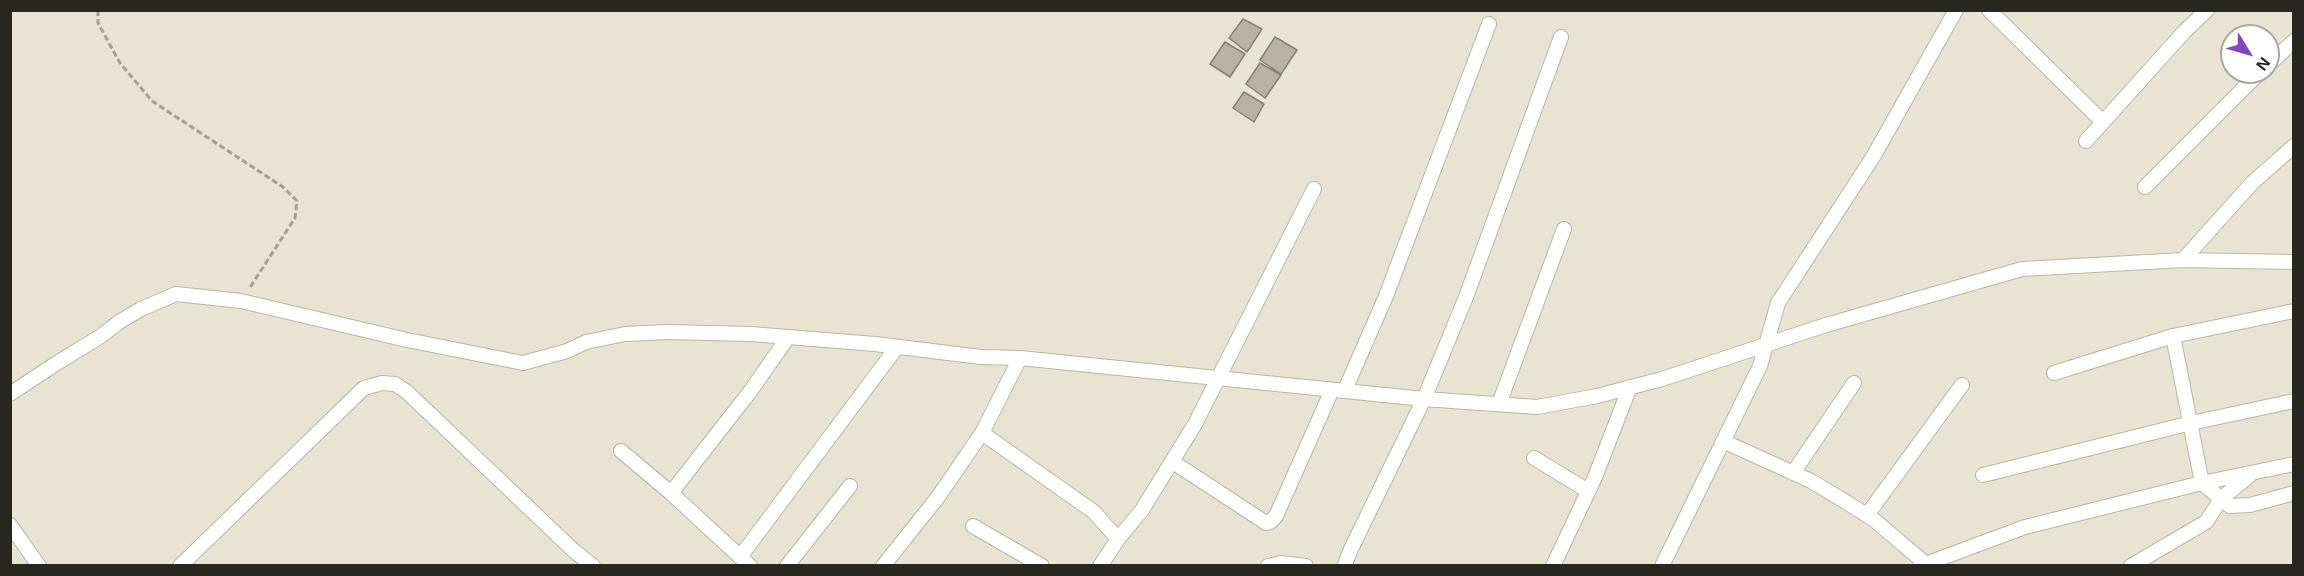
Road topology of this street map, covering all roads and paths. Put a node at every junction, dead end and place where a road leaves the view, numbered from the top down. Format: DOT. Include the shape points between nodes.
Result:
graph roads {
  1 [pos="98,10"];
  2 [pos="1956,10"];
  3 [pos="1989,10"];
  4 [pos="2207,10"];
  5 [pos="1489,24"];
  6 [pos="1561,37"];
  7 [pos="2294,42"];
  8 [pos="2280,54"];
  9 [pos="2248,84"];
  10 [pos="2103,122"];
  11 [pos="2086,141"];
  12 [pos="2294,146"];
  13 [pos="2145,187"];
  14 [pos="1314,189"];
  15 [pos="1564,229"];
  16 [pos="2183,260"];
  17 [pos="2294,262"];
  18 [pos="241,301"];
  19 [pos="2294,311"];
  20 [pos="2173,336"];
  21 [pos="788,337"];
  22 [pos="1766,343"];
  23 [pos="897,347"];
  24 [pos="1020,358"];
  25 [pos="2054,373"];
  26 [pos="1216,379"];
  27 [pos="1854,383"];
  28 [pos="1962,385"];
  29 [pos="1630,387"];
  30 [pos="1339,390"];
  31 [pos="10,394"];
  32 [pos="1424,399"];
  33 [pos="2294,401"];
  34 [pos="1498,404"];
  35 [pos="2191,423"];
  36 [pos="982,433"];
  37 [pos="1723,441"];
  38 [pos="621,451"];
  39 [pos="1534,458"];
  40 [pos="1173,462"];
  41 [pos="2294,464"];
  42 [pos="1793,473"];
  43 [pos="2252,474"];
  44 [pos="1983,475"];
  45 [pos="2202,483"];
  46 [pos="850,486"];
  47 [pos="1588,491"];
  48 [pos="671,493"];
  49 [pos="2294,494"];
  50 [pos="2221,499"];
  51 [pos="1868,515"];
  52 [pos="10,525"];
  53 [pos="973,526"];
  54 [pos="1118,539"];
  55 [pos="745,561"];
  56 [pos="2137,564"];
  57 [pos="1345,565"];
  58 [pos="1923,565"];
  59 [pos="39,566"];
  60 [pos="180,566"];
  61 [pos="593,566"];
  62 [pos="786,566"];
  63 [pos="883,566"];
  64 [pos="1042,566"];
  65 [pos="1100,566"];
  66 [pos="1268,566"];
  67 [pos="1306,566"];
  68 [pos="1553,566"];
  69 [pos="1662,566"];
  1 -- 18 [label="path" via="98,23 120,63 152,101 283,187 297,201 295,218"];
  2 -- 22 [label="street" via="1873,158 1778,303"];
  3 -- 10 [label="street"];
  4 -- 10 [label="street"];
  5 -- 30 [label="street" via="1386,296"];
  6 -- 32 [label="street" via="1466,297"];
  7 -- 8 [label="street"];
  9 -- 13 [label="street"];
  10 -- 11 [label="street"];
  12 -- 16 [label="street" via="2252,183"];
  14 -- 26 [label="street"];
  15 -- 34 [label="street"];
  16 -- 17 [label="street"];
  16 -- 22 [label="street" via="2022,269"];
  18 -- 21 [label="street" via="523,363 586,342 639,333"];
  18 -- 31 [label="street" via="186,294 162,299 119,322"];
  19 -- 20 [label="street"];
  20 -- 25 [label="street"];
  20 -- 35 [label="street"];
  21 -- 23 [label="street"];
  21 -- 48 [label="street"];
  22 -- 29 [label="street"];
  22 -- 37 [label="street" via="1760,366"];
  23 -- 24 [label="street"];
  23 -- 55 [label="street"];
  24 -- 26 [label="street"];
  24 -- 36 [label="street"];
  26 -- 30 [label="street"];
  26 -- 40 [label="street"];
  27 -- 42 [label="street"];
  28 -- 51 [label="street"];
  29 -- 34 [label="street" via="1537,408"];
  29 -- 47 [label="street"];
  30 -- 32 [label="street"];
  30 -- 40 [label="street" via="1270,522"];
  32 -- 34 [label="street"];
  32 -- 57 [label="street"];
  33 -- 35 [label="street"];
  35 -- 44 [label="street"];
  35 -- 45 [label="street"];
  36 -- 54 [label="street" via="1094,512"];
  36 -- 63 [label="street"];
  37 -- 42 [label="street"];
  37 -- 69 [label="street"];
  38 -- 48 [label="street"];
  39 -- 47 [label="street"];
  40 -- 54 [label="street"];
  41 -- 43 [label="street"];
  42 -- 51 [label="street"];
  43 -- 45 [label="street"];
  43 -- 50 [label="street"];
  45 -- 50 [label="street"];
  45 -- 58 [label="street" via="2025,527"];
  46 -- 62 [label="street"];
  47 -- 68 [label="street"];
  48 -- 55 [label="street"];
  49 -- 50 [label="street" via="2250,505 2230,506"];
  50 -- 56 [label="street" via="2206,522"];
  51 -- 58 [label="street"];
  52 -- 59 [label="street"];
  53 -- 64 [label="street"];
  54 -- 65 [label="street"];
  60 -- 61 [label="street" via="364,388 382,383 395,384 407,392"];
  66 -- 67 [label="street"];
}
